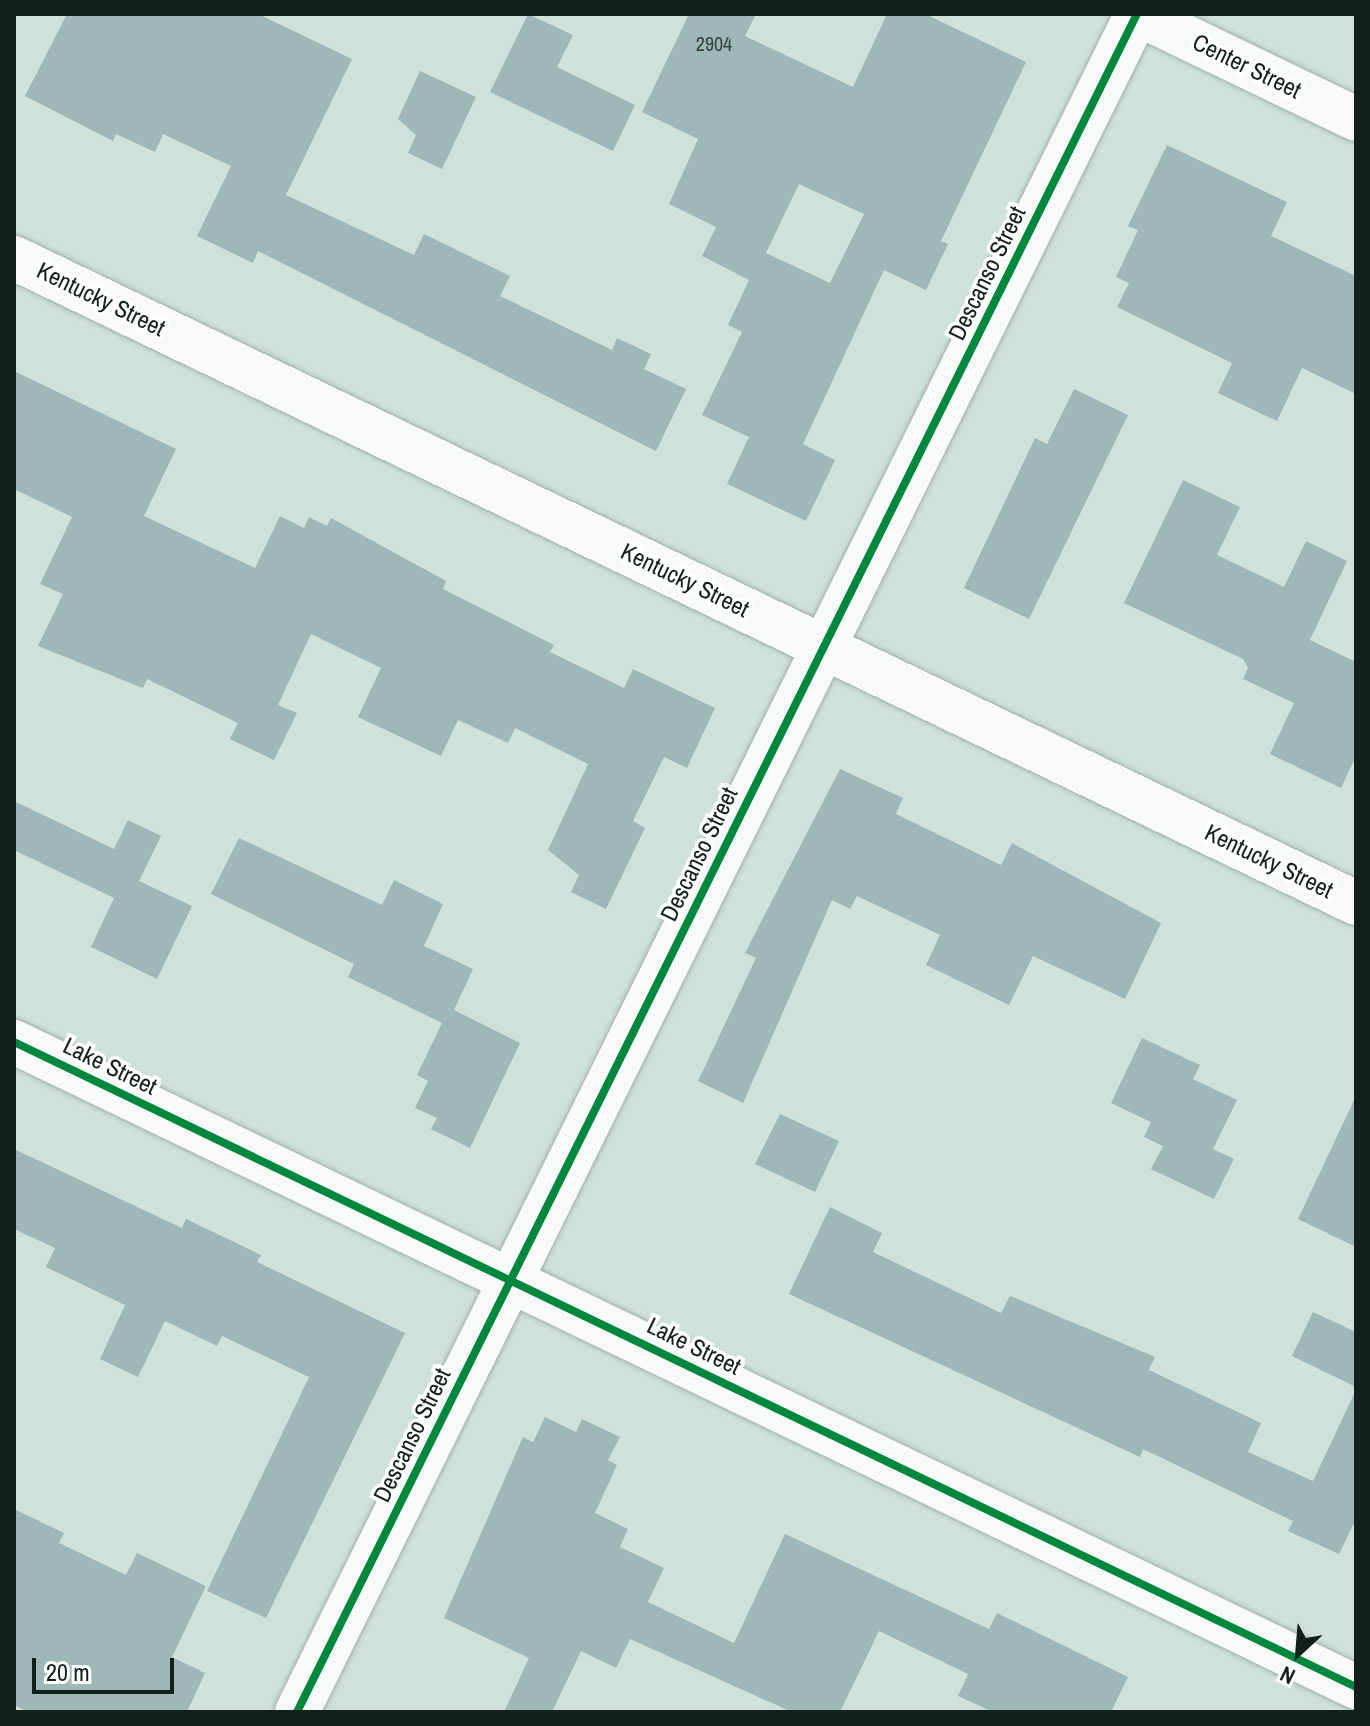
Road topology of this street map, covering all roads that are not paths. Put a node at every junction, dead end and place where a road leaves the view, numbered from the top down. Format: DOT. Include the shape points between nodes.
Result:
graph roads {
  1 [pos="1138,14"];
  2 [pos="1356,119"];
  3 [pos="14,258"];
  4 [pos="824,647"];
  5 [pos="1356,903"];
  6 [pos="14,1042"];
  7 [pos="510,1281"];
  8 [pos="1356,1687"];
  9 [pos="297,1712"];
  1 -- 2 [label="street, Center Street"];
  1 -- 4 [label="street, Descanso Street"];
  3 -- 4 [label="street, Kentucky Street"];
  4 -- 5 [label="street, Kentucky Street"];
  4 -- 7 [label="street, Descanso Street"];
  6 -- 7 [label="street, Lake Street"];
  7 -- 8 [label="street, Lake Street"];
  7 -- 9 [label="street, Descanso Street"];
}
